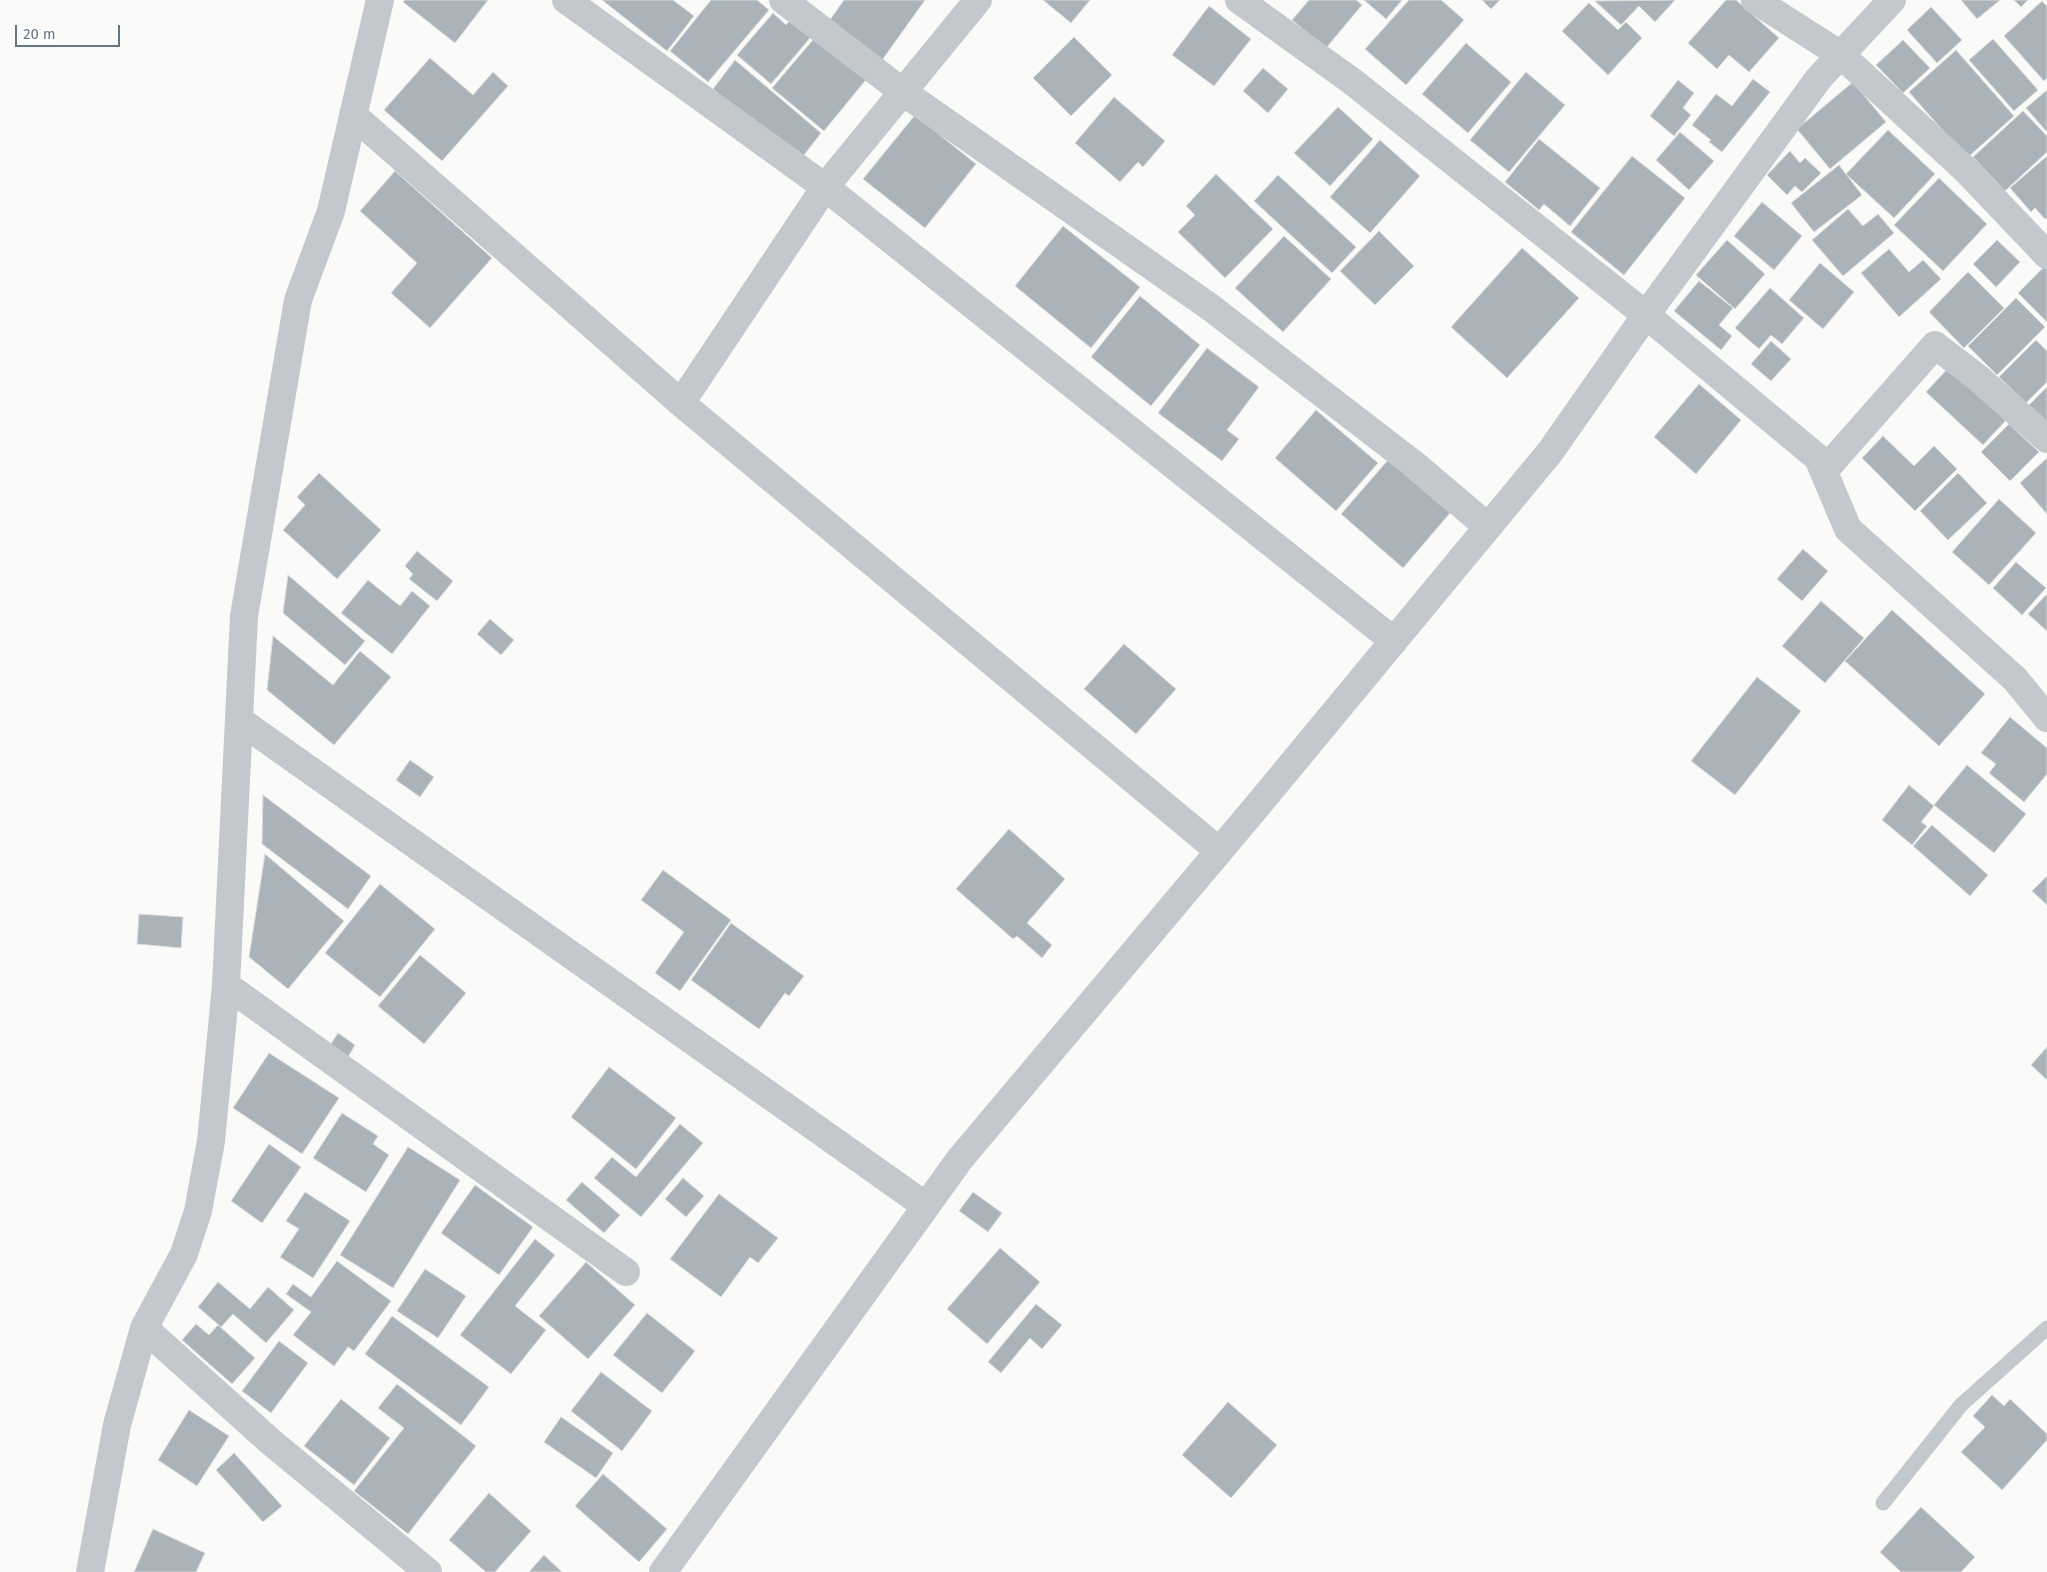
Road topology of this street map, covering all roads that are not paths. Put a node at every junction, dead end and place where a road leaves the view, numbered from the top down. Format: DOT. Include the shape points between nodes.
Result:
graph roads {
  1 [pos="380,0"];
  2 [pos="566,0"];
  3 [pos="783,0"];
  4 [pos="978,0"];
  5 [pos="1239,0"];
  6 [pos="1755,0"];
  7 [pos="1886,2"];
  8 [pos="1840,55"];
  9 [pos="903,92"];
  10 [pos="353,115"];
  11 [pos="825,187"];
  12 [pos="2047,255"];
  13 [pos="1646,315"];
  14 [pos="681,402"];
  15 [pos="2047,440"];
  16 [pos="1824,471"];
  17 [pos="1488,527"];
  18 [pos="1394,640"];
  19 [pos="2047,718"];
  20 [pos="239,720"];
  21 [pos="1220,851"];
  22 [pos="226,985"];
  23 [pos="926,1206"];
  24 [pos="626,1272"];
  25 [pos="144,1328"];
  26 [pos="2047,1328"];
  27 [pos="1883,1503"];
  28 [pos="90,1572"];
  29 [pos="428,1572"];
  30 [pos="663,1572"];
  1 -- 10 [label="street"];
  2 -- 11 [label="street"];
  3 -- 9 [label="street"];
  4 -- 9 [label="street"];
  5 -- 13 [label="street" via="1353,82"];
  6 -- 8 [label="street"];
  7 -- 8 [label="street"];
  8 -- 12 [label="street" via="1967,171"];
  8 -- 13 [label="street" via="1819,78"];
  9 -- 11 [label="street"];
  9 -- 17 [label="street" via="1210,307 1415,465"];
  10 -- 14 [label="street"];
  10 -- 20 [label="street" via="331,212 298,300 244,616"];
  11 -- 14 [label="street"];
  11 -- 18 [label="street"];
  13 -- 16 [label="street" via="1818,458"];
  13 -- 17 [label="street" via="1550,452"];
  14 -- 21 [label="street"];
  15 -- 16 [label="street" via="1978,378 1935,345"];
  16 -- 19 [label="street" via="1848,528 2015,679"];
  17 -- 18 [label="street"];
  18 -- 21 [label="street"];
  20 -- 22 [label="street"];
  20 -- 23 [label="street"];
  21 -- 23 [label="street" via="960,1159"];
  22 -- 24 [label="street"];
  22 -- 25 [label="street" via="211,1141 198,1211 184,1254"];
  23 -- 30 [label="street"];
  25 -- 28 [label="street" via="117,1425"];
  25 -- 29 [label="street" via="272,1442"];
  26 -- 27 [label="lane" via="1961,1405"];
}
